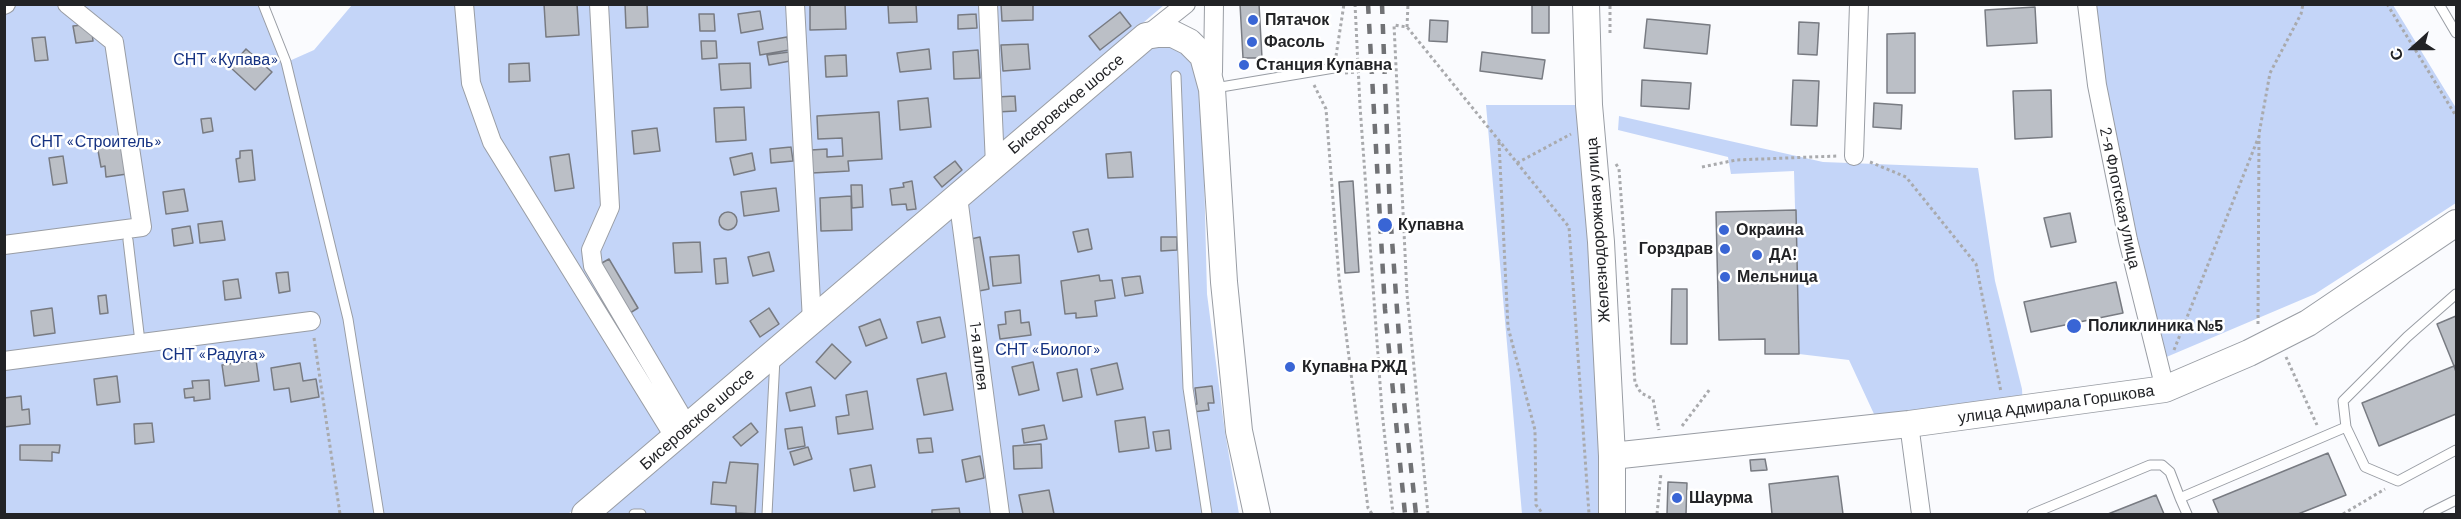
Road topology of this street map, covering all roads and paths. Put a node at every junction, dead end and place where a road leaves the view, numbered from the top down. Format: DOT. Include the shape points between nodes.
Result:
graph roads {
  1 [pos="67,4"];
  2 [pos="263,4"];
  3 [pos="464,4"];
  4 [pos="598,4"];
  5 [pos="795,4"];
  6 [pos="988,4"];
  7 [pos="1186,4"];
  8 [pos="1214,4"];
  9 [pos="1344,4"];
  10 [pos="1355,4"];
  11 [pos="1408,4"];
  12 [pos="1586,4"];
  13 [pos="1610,4"];
  14 [pos="1859,4"];
  15 [pos="2087,4"];
  16 [pos="2303,4"];
  17 [pos="2387,4"];
  18 [pos="2439,4"];
  19 [pos="1407,27"];
  20 [pos="2457,33"];
  21 [pos="1146,36"];
  22 [pos="1610,37"];
  23 [pos="1334,68"];
  24 [pos="1358,72"];
  25 [pos="1304,73"];
  26 [pos="1345,73"];
  27 [pos="1176,76"];
  28 [pos="1212,88"];
  29 [pos="2457,116"];
  30 [pos="1590,123"];
  31 [pos="2259,134"];
  32 [pos="1499,141"];
  33 [pos="1854,156"];
  34 [pos="1613,160"];
  35 [pos="1517,163"];
  36 [pos="995,165"];
  37 [pos="1702,167"];
  38 [pos="958,196"];
  39 [pos="2457,223"];
  40 [pos="128,240"];
  41 [pos="4,245"];
  42 [pos="2457,294"];
  43 [pos="312,321"];
  44 [pos="812,321"];
  45 [pos="140,342"];
  46 [pos="2258,349"];
  47 [pos="776,352"];
  48 [pos="2284,353"];
  49 [pos="4,361"];
  50 [pos="2163,383"];
  51 [pos="1710,389"];
  52 [pos="2005,411"];
  53 [pos="1909,424"];
  54 [pos="2346,427"];
  55 [pos="681,432"];
  56 [pos="2322,437"];
  57 [pos="2457,450"];
  58 [pos="1663,452"];
  59 [pos="1612,456"];
  60 [pos="2398,481"];
  61 [pos="2180,498"];
  62 [pos="2457,500"];
  63 [pos="340,514"];
  64 [pos="379,514"];
  65 [pos="585,514"];
  66 [pos="634,514"];
  67 [pos="641,514"];
  68 [pos="767,514"];
  69 [pos="1000,514"];
  70 [pos="1206,514"];
  71 [pos="1257,514"];
  72 [pos="1372,514"];
  73 [pos="1393,514"];
  74 [pos="1428,514"];
  75 [pos="1543,514"];
  76 [pos="1589,514"];
  77 [pos="1612,514"];
  78 [pos="1658,514"];
  79 [pos="1921,514"];
  80 [pos="2032,514"];
  81 [pos="2187,514"];
  82 [pos="2343,514"];
  83 [pos="2428,514"];
  1 -- 41 [label="street" via="114,42 142,227"];
  2 -- 64 [label="lane" via="286,62 348,320"];
  3 -- 55 [label="street" via="471,83 492,142"];
  4 -- 55 [label="street" via="610,207 591,250 593,266"];
  5 -- 44 [label="street"];
  6 -- 36 [label="street"];
  7 -- 21 [label="street"];
  8 -- 28 [label="street"];
  9 -- 23 [label="path"];
  10 -- 24 [label="path"];
  11 -- 19 [label="path"];
  12 -- 30 [label="main road, Железнодорожная улица"];
  13 -- 22 [label="path"];
  14 -- 33 [label="street"];
  15 -- 50 [label="street, 2-я Флотская улица" via="2099,96"];
  16 -- 31 [label="path" via="2270,73"];
  17 -- 29 [label="path"];
  18 -- 20 [label="lane"];
  19 -- 32 [label="path"];
  19 -- 74 [label="path" via="1394,25 1407,294"];
  21 -- 28 [label="main road" via="1173,34 1189,42 1203,56"];
  21 -- 36 [label="main road, Бисеровское шоссе"];
  23 -- 25 [label="lane"];
  24 -- 26 [label="path"];
  24 -- 73 [label="path"];
  25 -- 28 [label="lane"];
  25 -- 72 [label="path" via="1318,89 1326,109 1339,278 1368,508"];
  27 -- 70 [label="lane" via="1188,388"];
  28 -- 71 [label="main road" via="1224,282 1237,408"];
  30 -- 35 [label="path"];
  30 -- 59 [label="main road, Железнодорожная улица" via="1601,242"];
  31 -- 46 [label="path"];
  31 -- 50 [label="path"];
  32 -- 35 [label="path"];
  32 -- 75 [label="path" via="1508,327 1535,430 1536,505"];
  33 -- 37 [label="path" via="1736,160"];
  33 -- 52 [label="path" via="1905,177 1976,264"];
  34 -- 58 [label="path" via="1619,169 1635,383 1641,393 1653,399"];
  35 -- 76 [label="path" via="1569,227"];
  36 -- 38 [label="main road, Бисеровское шоссе"];
  38 -- 44 [label="main road, Бисеровское шоссе"];
  38 -- 69 [label="street, 1-я аллея"];
  39 -- 46 [label="main road, улица Адмирала Горшкова" via="2336,306"];
  40 -- 45 [label="lane"];
  42 -- 54 [label="lane" via="2343,401"];
  43 -- 45 [label="street"];
  43 -- 63 [label="path"];
  44 -- 47 [label="main road, Бисеровское шоссе"];
  45 -- 49 [label="street"];
  46 -- 50 [label="main road, улица Адмирала Горшкова"];
  47 -- 55 [label="main road, Бисеровское шоссе"];
  47 -- 68 [label="lane"];
  48 -- 56 [label="path"];
  50 -- 52 [label="main road, улица Адмирала Горшкова"];
  51 -- 58 [label="path"];
  52 -- 53 [label="main road, улица Адмирала Горшкова"];
  53 -- 58 [label="main road, улица Адмирала Горшкова"];
  53 -- 79 [label="street"];
  54 -- 56 [label="lane"];
  54 -- 60 [label="lane" via="2365,467"];
  55 -- 65 [label="main road, Бисеровское шоссе"];
  56 -- 61 [label="lane"];
  57 -- 60 [label="lane"];
  58 -- 59 [label="main road, улица Адмирала Горшкова"];
  58 -- 78 [label="path"];
  59 -- 77 [label="main road, Железнодорожная улица"];
  60 -- 82 [label="path"];
  61 -- 80 [label="lane" via="2170,472 2162,465 2150,465"];
  61 -- 81 [label="lane"];
  62 -- 83 [label="lane"];
  66 -- 67 [label="lane"];
}
